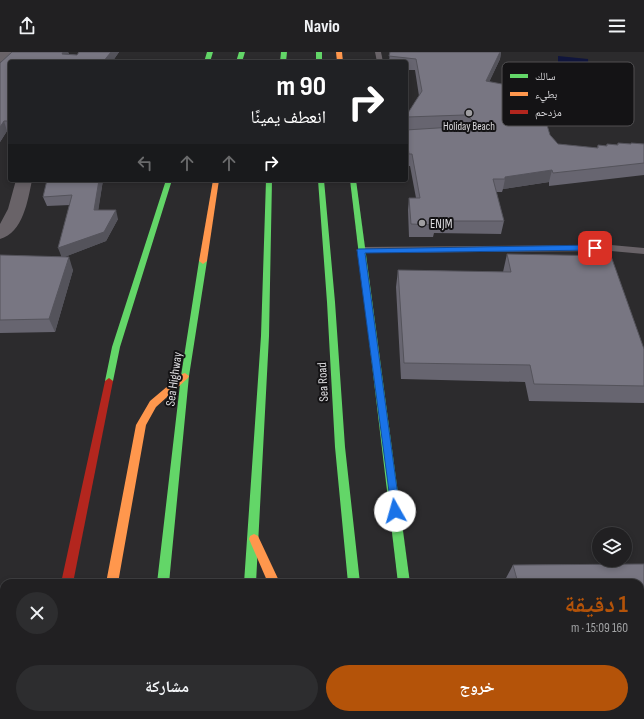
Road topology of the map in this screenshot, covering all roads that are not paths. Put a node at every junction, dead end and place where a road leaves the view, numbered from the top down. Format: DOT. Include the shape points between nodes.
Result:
graph roads {
  1 [pos="9,52"];
  2 [pos="0,58"];
  3 [pos="23,182"];
  4 [pos="168,182"];
  5 [pos="216,182"];
  6 [pos="269,182"];
  7 [pos="321,182"];
  8 [pos="353,182"];
  9 [pos="0,233"];
  10 [pos="360,250"];
  11 [pos="644,251"];
  12 [pos="185,376"];
  13 [pos="252,536"];
  14 [pos="68,579"];
  15 [pos="113,579"];
  16 [pos="163,579"];
  17 [pos="250,579"];
  18 [pos="272,579"];
  19 [pos="354,579"];
  20 [pos="403,579"];
  1 -- 2 [label="street"];
  3 -- 9 [label="street" via="11,222"];
  4 -- 14 [label="main road" via="116,347"];
  5 -- 12 [label="main road, Sea Highway"];
  6 -- 13 [label="main road" via="265,336"];
  7 -- 19 [label="main road, Sea Road" via="340,447"];
  8 -- 10 [label="main road"];
  10 -- 11 [label="lane" via="611,248"];
  10 -- 20 [label="main road"];
  12 -- 15 [label="main road" via="153,404 141,425"];
  12 -- 16 [label="main road, Sea Highway"];
  13 -- 17 [label="main road"];
  13 -- 18 [label="main road"];
}
